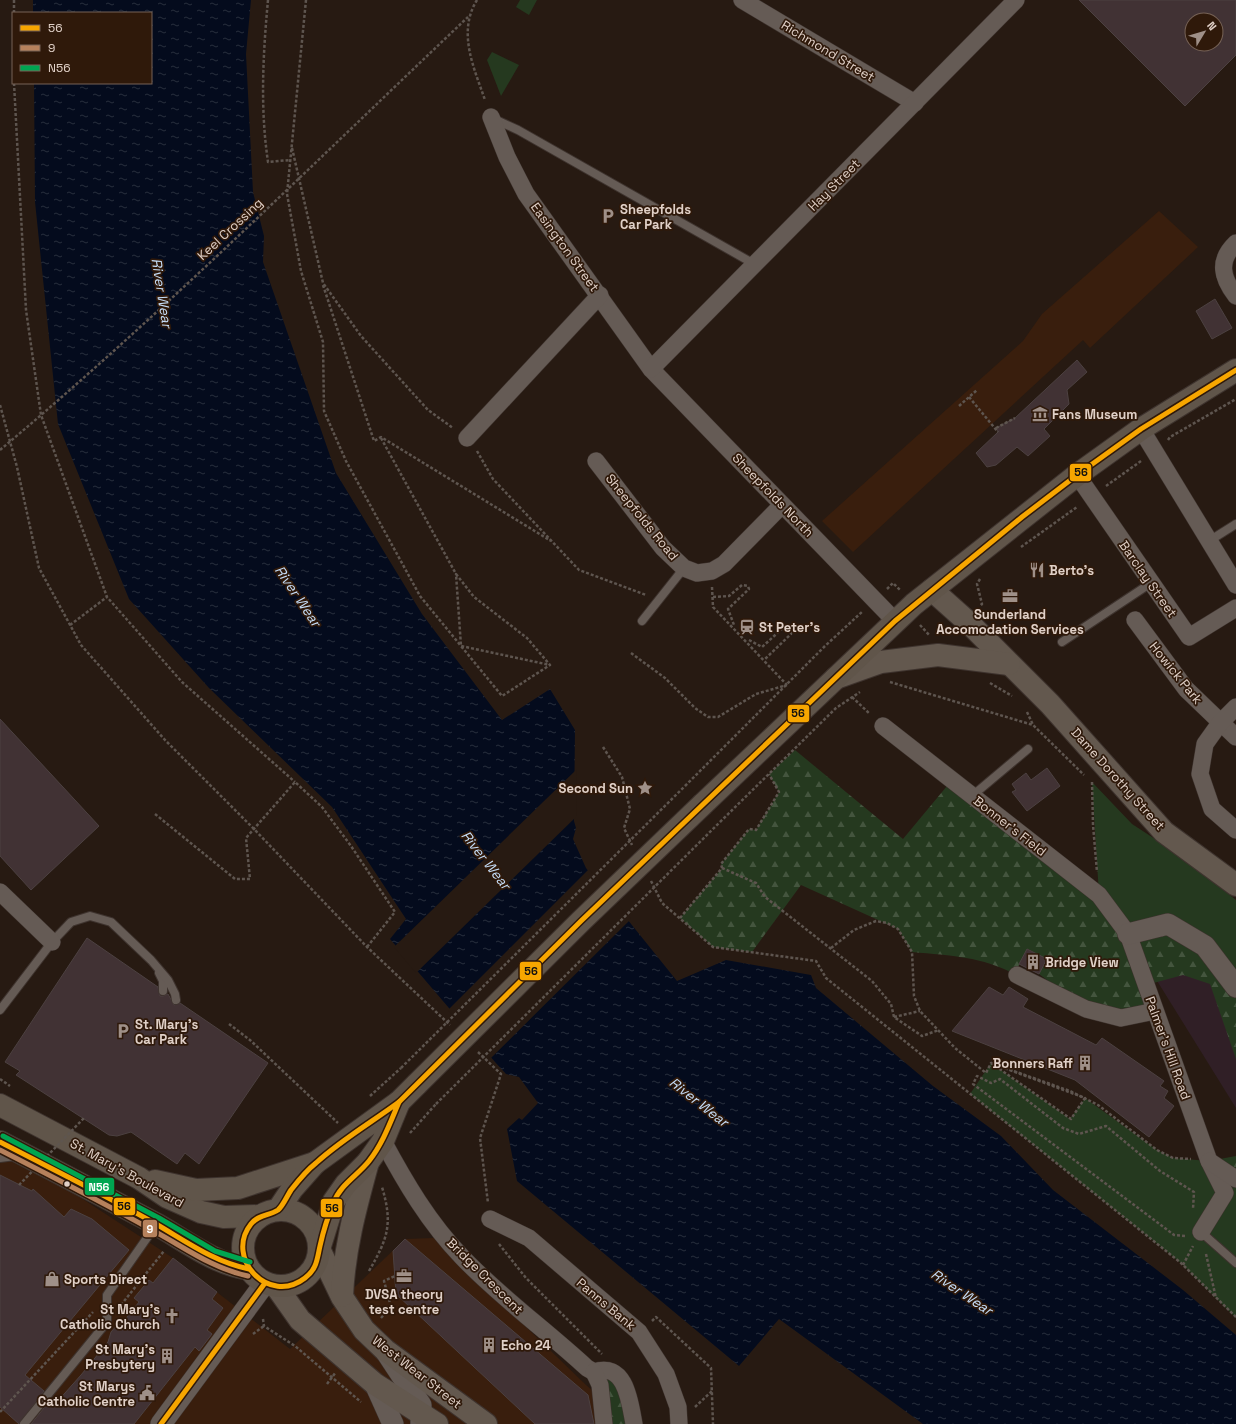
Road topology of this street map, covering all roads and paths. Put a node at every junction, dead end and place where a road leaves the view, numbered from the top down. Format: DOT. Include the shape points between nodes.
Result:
graph roads {
  1 [pos="14,0"];
  2 [pos="268,0"];
  3 [pos="306,0"];
  4 [pos="477,0"];
  5 [pos="742,0"];
  6 [pos="1016,0"];
  7 [pos="14,12"];
  8 [pos="468,17"];
  9 [pos="14,84"];
  10 [pos="915,103"];
  11 [pos="491,117"];
  12 [pos="292,145"];
  13 [pos="290,160"];
  14 [pos="1236,243"];
  15 [pos="756,265"];
  16 [pos="323,283"];
  17 [pos="600,295"];
  18 [pos="1236,296"];
  19 [pos="651,369"];
  20 [pos="1236,370"];
  21 [pos="977,390"];
  22 [pos="969,397"];
  23 [pos="0,405"];
  24 [pos="959,406"];
  25 [pos="1015,418"];
  26 [pos="996,428"];
  27 [pos="1141,430"];
  28 [pos="998,432"];
  29 [pos="381,437"];
  30 [pos="467,438"];
  31 [pos="0,450"];
  32 [pos="596,461"];
  33 [pos="1077,475"];
  34 [pos="782,504"];
  35 [pos="1236,524"];
  36 [pos="1209,541"];
  37 [pos="555,544"];
  38 [pos="684,568"];
  39 [pos="712,571"];
  40 [pos="456,574"];
  41 [pos="1151,584"];
  42 [pos="1236,586"];
  43 [pos="932,590"];
  44 [pos="106,597"];
  45 [pos="713,597"];
  46 [pos="658,600"];
  47 [pos="1236,608"];
  48 [pos="1135,620"];
  49 [pos="642,621"];
  50 [pos="895,621"];
  51 [pos="70,626"];
  52 [pos="734,626"];
  53 [pos="749,640"];
  54 [pos="1062,642"];
  55 [pos="461,646"];
  56 [pos="630,653"];
  57 [pos="764,660"];
  58 [pos="1009,664"];
  59 [pos="550,665"];
  60 [pos="836,678"];
  61 [pos="883,680"];
  62 [pos="989,682"];
  63 [pos="787,685"];
  64 [pos="1016,699"];
  65 [pos="1236,707"];
  66 [pos="1024,708"];
  67 [pos="1220,723"];
  68 [pos="883,726"];
  69 [pos="1236,737"];
  70 [pos="603,747"];
  71 [pos="1028,749"];
  72 [pos="769,774"];
  73 [pos="295,782"];
  74 [pos="1092,782"];
  75 [pos="972,796"];
  76 [pos="155,814"];
  77 [pos="254,829"];
  78 [pos="1236,830"];
  79 [pos="634,849"];
  80 [pos="722,868"];
  81 [pos="648,876"];
  82 [pos="1236,885"];
  83 [pos="0,892"];
  84 [pos="1099,896"];
  85 [pos="680,918"];
  86 [pos="1128,934"];
  87 [pos="52,942"];
  88 [pos="368,946"];
  89 [pos="831,948"];
  90 [pos="149,959"];
  91 [pos="1017,975"];
  92 [pos="1236,987"];
  93 [pos="163,991"];
  94 [pos="176,1000"];
  95 [pos="0,1010"];
  96 [pos="920,1010"];
  97 [pos="1155,1011"];
  98 [pos="894,1017"];
  99 [pos="229,1024"];
  100 [pos="451,1026"];
  101 [pos="939,1030"];
  102 [pos="473,1047"];
  103 [pos="991,1064"];
  104 [pos="401,1068"];
  105 [pos="0,1079"];
  106 [pos="6,1097"];
  107 [pos="1085,1098"];
  108 [pos="399,1102"];
  109 [pos="84,1118"];
  110 [pos="75,1123"];
  111 [pos="340,1124"];
  112 [pos="82,1127"];
  113 [pos="0,1142"];
  114 [pos="387,1149"];
  115 [pos="24,1155"];
  116 [pos="0,1158"];
  117 [pos="1209,1161"];
  118 [pos="368,1162"];
  119 [pos="315,1163"];
  120 [pos="139,1178"];
  121 [pos="1236,1179"];
  122 [pos="382,1184"];
  123 [pos="19,1185"];
  124 [pos="269,1213"];
  125 [pos="490,1219"];
  126 [pos="156,1224"];
  127 [pos="1201,1232"];
  128 [pos="320,1248"];
  129 [pos="170,1254"];
  130 [pos="1236,1263"];
  131 [pos="249,1269"];
  132 [pos="368,1271"];
  133 [pos="395,1276"];
  134 [pos="270,1285"];
  135 [pos="342,1297"];
  136 [pos="1216,1298"];
  137 [pos="107,1307"];
  138 [pos="1236,1318"];
  139 [pos="377,1321"];
  140 [pos="264,1326"];
  141 [pos="639,1332"];
  142 [pos="385,1350"];
  143 [pos="590,1370"];
  144 [pos="336,1372"];
  145 [pos="327,1384"];
  146 [pos="375,1384"];
  147 [pos="712,1391"];
  148 [pos="364,1406"];
  149 [pos="696,1406"];
  150 [pos="0,1412"];
  151 [pos="427,1420"];
  152 [pos="24,1424"];
  153 [pos="160,1424"];
  154 [pos="393,1424"];
  155 [pos="486,1424"];
  156 [pos="604,1424"];
  157 [pos="634,1424"];
  158 [pos="679,1424"];
  159 [pos="713,1424"];
  1 -- 7 [label="path"];
  2 -- 13 [label="path" via="262,76 264,136 268,162"];
  3 -- 12 [label="path"];
  4 -- 8 [label="path"];
  5 -- 10 [label="street, Richmond Street"];
  6 -- 10 [label="street, Hay Street"];
  8 -- 11 [label="path" via="466,32"];
  8 -- 31 [label="path, Keel Crossing, bridge" via="182,289"];
  9 -- 44 [label="path" via="26,310 41,415"];
  10 -- 15 [label="street, Hay Street"];
  11 -- 15 [label="lane"];
  11 -- 17 [label="street, Easington Street" via="526,194"];
  12 -- 13 [label="path"];
  12 -- 16 [label="path"];
  13 -- 55 [label="path" via="287,194 301,271 323,342 324,410 346,462 420,596"];
  14 -- 18 [label="street" via="1224,262 1223,273"];
  15 -- 19 [label="street, Hay Street"];
  16 -- 29 [label="path" via="374,441"];
  16 -- 30 [label="path" via="361,336 428,410"];
  17 -- 19 [label="street, Easington Street"];
  17 -- 30 [label="street"];
  19 -- 34 [label="street, Sheepfolds North"];
  20 -- 27 [label="highway"];
  21 -- 22 [label="path"];
  22 -- 24 [label="path"];
  22 -- 26 [label="path"];
  23 -- 51 [label="path" via="17,467 39,568"];
  25 -- 26 [label="path"];
  26 -- 28 [label="path"];
  27 -- 33 [label="highway"];
  27 -- 36 [label="street"];
  29 -- 37 [label="path"];
  29 -- 40 [label="path"];
  30 -- 37 [label="path" via="493,479"];
  32 -- 38 [label="street, Sheepfolds Road" via="663,548"];
  33 -- 41 [label="street, Barclay Street"];
  33 -- 43 [label="highway"];
  34 -- 39 [label="street" via="724,564"];
  34 -- 50 [label="street, Sheepfolds North"];
  35 -- 36 [label="lane"];
  36 -- 42 [label="street"];
  37 -- 46 [label="path" via="579,570"];
  38 -- 39 [label="street, Sheepfolds Road" via="697,573"];
  38 -- 46 [label="lane"];
  39 -- 45 [label="path"];
  40 -- 55 [label="path"];
  40 -- 59 [label="path" via="474,597 527,638"];
  41 -- 47 [label="street, Barclay Street" via="1189,637"];
  41 -- 54 [label="lane"];
  43 -- 50 [label="highway"];
  43 -- 58 [label="main road, Dame Dorothy Street"];
  44 -- 51 [label="path"];
  44 -- 73 [label="path" via="182,682"];
  45 -- 52 [label="path" via="729,596 746,584 748,590 728,609"];
  45 -- 57 [label="path" via="713,607"];
  46 -- 49 [label="lane"];
  48 -- 67 [label="street, Howick Park" via="1186,689"];
  50 -- 60 [label="highway"];
  51 -- 77 [label="path" via="81,645 165,740"];
  53 -- 57 [label="path" via="762,648 784,628 791,628 791,634"];
  55 -- 59 [label="path"];
  55 -- 59 [label="path" via="502,696"];
  56 -- 63 [label="path" via="665,678 695,708 708,717 718,717 756,694"];
  57 -- 63 [label="path"];
  58 -- 60 [label="main road" via="938,655 881,662"];
  58 -- 82 [label="main road, Dame Dorothy Street" via="1050,704 1164,832"];
  60 -- 108 [label="highway, bridge" via="587,915"];
  61 -- 66 [label="path" via="1033,725"];
  62 -- 64 [label="path"];
  63 -- 104 [label="path, bridge"];
  65 -- 67 [label="street"];
  67 -- 69 [label="street, Howick Park"];
  67 -- 78 [label="street" via="1205,744 1200,774 1212,809"];
  68 -- 72 [label="path" via="852,697 836,708"];
  68 -- 75 [label="street, Bonner's Field"];
  70 -- 79 [label="path" via="622,777 630,809 624,828"];
  71 -- 75 [label="lane"];
  72 -- 80 [label="path" via="779,792 756,830 749,829 721,864"];
  72 -- 114 [label="path, bridge" via="411,1131"];
  73 -- 77 [label="path"];
  73 -- 88 [label="path" via="322,807 395,912"];
  74 -- 84 [label="path"];
  75 -- 84 [label="street, Bonner's Field"];
  76 -- 77 [label="path" via="235,879 250,879 246,838"];
  77 -- 88 [label="path"];
  80 -- 85 [label="path"];
  80 -- 89 [label="path" via="756,883 765,897"];
  81 -- 85 [label="path" via="662,904"];
  83 -- 87 [label="street"];
  84 -- 86 [label="street, Bonner's Field"];
  85 -- 136 [label="path" via="713,947 816,961 826,978 1181,1263"];
  86 -- 92 [label="street" via="1168,924 1205,946"];
  86 -- 97 [label="street, Palmer's Hill Road"];
  87 -- 90 [label="lane" via="71,922 90,916 110,922"];
  87 -- 95 [label="lane"];
  88 -- 100 [label="path"];
  89 -- 96 [label="path" via="854,930 876,921 898,929 912,952 914,996"];
  89 -- 98 [label="path" via="872,981 891,1004"];
  90 -- 93 [label="lane" via="160,974"];
  90 -- 94 [label="lane" via="168,980"];
  91 -- 97 [label="street" via="1086,1009 1121,1018"];
  96 -- 98 [label="path"];
  96 -- 101 [label="path"];
  97 -- 117 [label="street, Palmer's Hill Road"];
  98 -- 101 [label="path" via="922,1036"];
  99 -- 111 [label="path" via="250,1040"];
  101 -- 103 [label="path" via="955,1048 986,1073"];
  102 -- 125 [label="path" via="501,1074 480,1138"];
  103 -- 107 [label="path"];
  103 -- 107 [label="path" via="1071,1119"];
  105 -- 106 [label="path"];
  106 -- 120 [label="highway, St. Mary's Boulevard"];
  107 -- 117 [label="path" via="1157,1150 1173,1158"];
  108 -- 114 [label="highway"];
  108 -- 119 [label="highway"];
  109 -- 123 [label="path, bridge"];
  110 -- 112 [label="path"];
  113 -- 115 [label="highway"];
  114 -- 118 [label="highway"];
  114 -- 143 [label="street, Bridge Crescent" via="428,1217 461,1257 522,1314"];
  115 -- 116 [label="lane"];
  115 -- 126 [label="highway"];
  117 -- 121 [label="street"];
  117 -- 127 [label="street, Palmer's Hill Road" via="1224,1193"];
  118 -- 128 [label="highway" via="346,1184 334,1201"];
  118 -- 135 [label="main road" via="349,1235"];
  119 -- 120 [label="highway" via="226,1190 196,1190"];
  119 -- 124 [label="highway"];
  120 -- 124 [label="highway, St. Mary's Boulevard" via="167,1197 201,1212 224,1218"];
  122 -- 132 [label="path" via="388,1206 388,1230 381,1250"];
  124 -- 128 [label="highway" via="291,1211 309,1221 318,1236"];
  124 -- 131 [label="highway" via="251,1224 243,1242"];
  125 -- 141 [label="street, Panns Bank" via="529,1238"];
  125 -- 143 [label="path" via="493,1237 526,1278 602,1354"];
  126 -- 131 [label="highway" via="211,1256 233,1266"];
  126 -- 137 [label="lane" via="107,1295"];
  127 -- 127 [label="path" via="1193,1216 1194,1192 1160,1170 1106,1126 1079,1134 1063,1128 1000,1079 991,1084 977,1076 973,1084 1174,1236"];
  127 -- 130 [label="lane"];
  127 -- 136 [label="path"];
  128 -- 134 [label="highway" via="316,1264 304,1279 289,1286"];
  128 -- 135 [label="main road, West Wear Street"];
  129 -- 137 [label="path" via="164,1250 121,1305"];
  131 -- 134 [label="highway" via="256,1277"];
  133 -- 139 [label="path" via="384,1281 391,1307"];
  134 -- 146 [label="main road" via="300,1320"];
  134 -- 153 [label="street"];
  135 -- 142 [label="main road, West Wear Street" via="364,1330"];
  136 -- 138 [label="path"];
  137 -- 150 [label="path" via="96,1309"];
  137 -- 152 [label="lane" via="107,1322"];
  140 -- 148 [label="path" via="295,1346"];
  141 -- 147 [label="path" via="656,1317 711,1368"];
  141 -- 158 [label="street, Panns Bank" via="666,1374 678,1407"];
  142 -- 151 [label="street" via="421,1405"];
  142 -- 155 [label="main road, West Wear Street"];
  143 -- 156 [label="street" via="600,1385"];
  143 -- 157 [label="street" via="608,1370 623,1381"];
  144 -- 145 [label="path, bridge"];
  146 -- 151 [label="main road"];
  146 -- 154 [label="street"];
  147 -- 149 [label="path"];
  147 -- 159 [label="path"];
}
